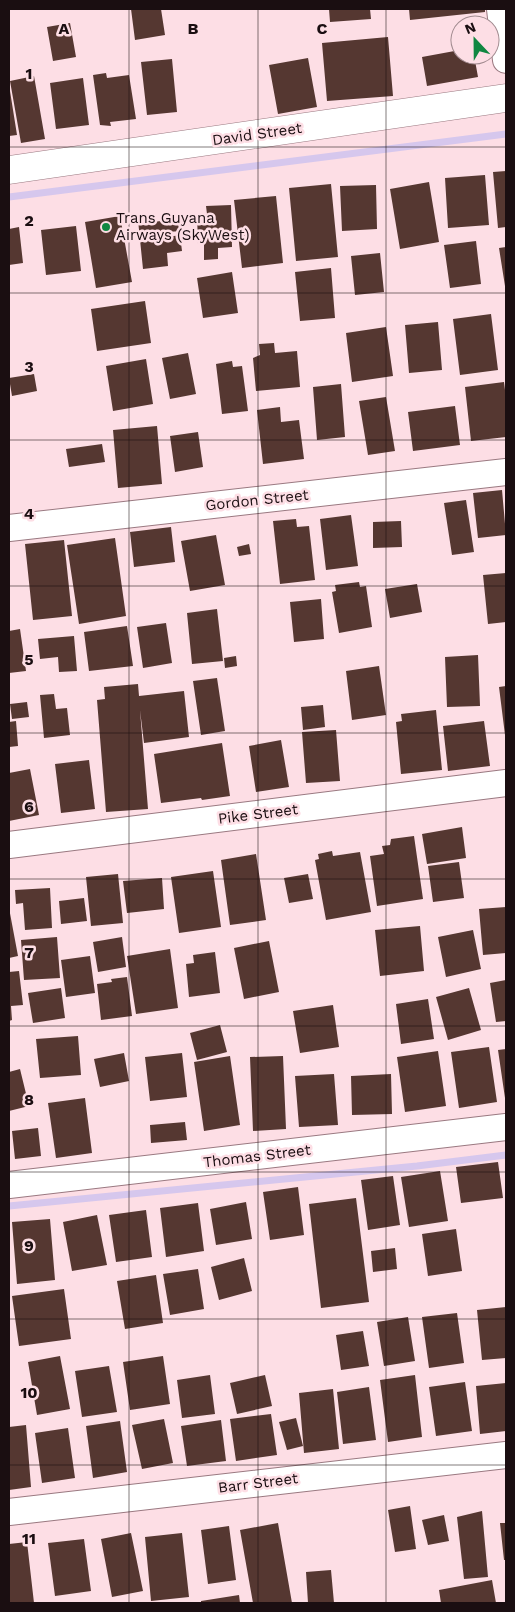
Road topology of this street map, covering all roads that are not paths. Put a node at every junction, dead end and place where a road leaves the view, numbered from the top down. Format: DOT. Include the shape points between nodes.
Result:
graph roads {
  1 [pos="500,9"];
  2 [pos="506,60"];
  3 [pos="506,98"];
  4 [pos="9,170"];
  5 [pos="506,472"];
  6 [pos="9,528"];
  7 [pos="506,783"];
  8 [pos="9,845"];
  9 [pos="506,1127"];
  10 [pos="9,1185"];
  11 [pos="506,1455"];
  12 [pos="9,1512"];
  1 -- 2 [label="street"];
  3 -- 4 [label="street, David Street"];
  5 -- 6 [label="street, Gordon Street"];
  7 -- 8 [label="street, Pike Street"];
  9 -- 10 [label="street, Thomas Street"];
  11 -- 12 [label="street, Barr Street"];
}
